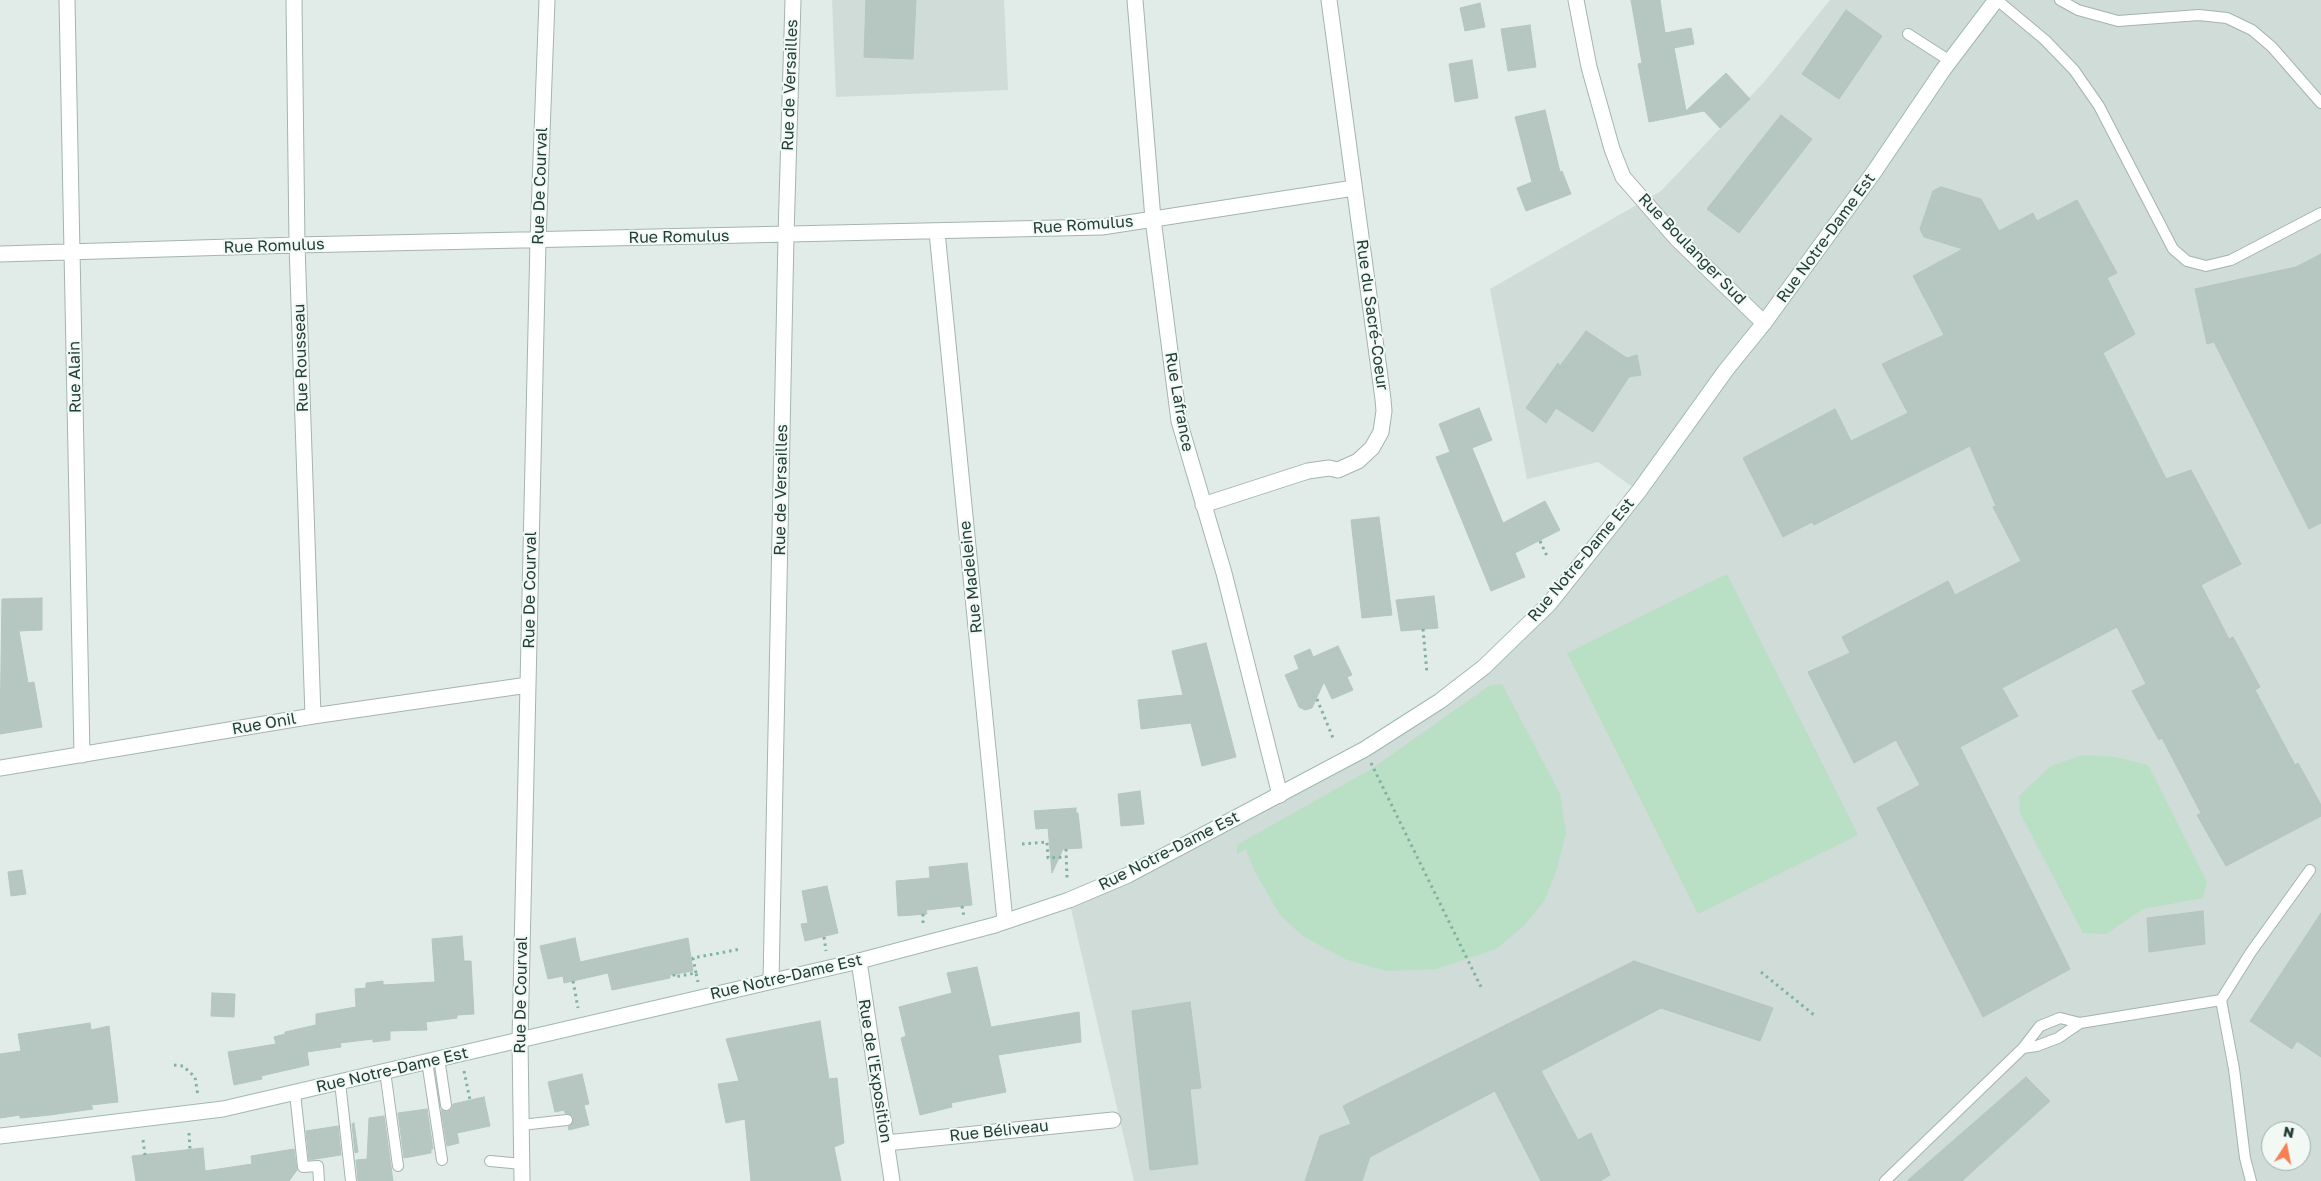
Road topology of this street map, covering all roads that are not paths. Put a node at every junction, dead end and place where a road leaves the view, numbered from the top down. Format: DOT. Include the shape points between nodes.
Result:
graph roads {
  1 [pos="67,0"];
  2 [pos="294,0"];
  3 [pos="547,0"];
  4 [pos="792,0"];
  5 [pos="1135,0"];
  6 [pos="1329,0"];
  7 [pos="1576,0"];
  8 [pos="1997,0"];
  9 [pos="2060,0"];
  10 [pos="1908,34"];
  11 [pos="1950,61"];
  12 [pos="2321,103"];
  13 [pos="1354,188"];
  14 [pos="2321,213"];
  15 [pos="1153,219"];
  16 [pos="937,232"];
  17 [pos="786,235"];
  18 [pos="538,240"];
  19 [pos="297,245"];
  20 [pos="72,252"];
  21 [pos="0,254"];
  22 [pos="1764,323"];
  23 [pos="1203,505"];
  24 [pos="528,685"];
  25 [pos="313,716"];
  26 [pos="82,755"];
  27 [pos="0,768"];
  28 [pos="1280,795"];
  29 [pos="2310,870"];
  30 [pos="1005,921"];
  31 [pos="858,961"];
  32 [pos="771,981"];
  33 [pos="2221,1000"];
  34 [pos="2080,1024"];
  35 [pos="520,1040"];
  36 [pos="2023,1048"];
  37 [pos="433,1060"];
  38 [pos="385,1071"];
  39 [pos="340,1082"];
  40 [pos="295,1093"];
  41 [pos="446,1105"];
  42 [pos="566,1120"];
  43 [pos="1113,1120"];
  44 [pos="521,1125"];
  45 [pos="0,1136"];
  46 [pos="886,1143"];
  47 [pos="442,1160"];
  48 [pos="490,1161"];
  49 [pos="522,1164"];
  50 [pos="398,1166"];
  51 [pos="319,1181"];
  52 [pos="351,1181"];
  53 [pos="522,1181"];
  54 [pos="892,1181"];
  55 [pos="1884,1181"];
  56 [pos="2251,1181"];
  1 -- 20 [label="street, Rue Alain"];
  2 -- 19 [label="street, Rue Rousseau"];
  3 -- 18 [label="street, Rue De Courval"];
  4 -- 17 [label="street, Rue de Versailles"];
  5 -- 15 [label="street, Rue Lafrance"];
  6 -- 13 [label="street, Rue du Sacré-Coeur"];
  7 -- 22 [label="street, Rue Boulanger Sud" via="1588,66 1623,177 1677,239"];
  8 -- 11 [label="street, Rue Notre-Dame Est"];
  8 -- 14 [label="lane" via="2045,40 2074,70 2099,106 2173,249 2187,261 2206,266 2231,260"];
  9 -- 12 [label="lane" via="2078,10 2118,21 2199,15 2227,18 2252,30 2272,47"];
  10 -- 11 [label="lane"];
  11 -- 22 [label="street, Rue Notre-Dame Est"];
  13 -- 15 [label="street, Rue Romulus"];
  13 -- 23 [label="street, Rue du Sacré-Coeur" via="1383,399 1381,432 1365,455 1338,470 1308,471"];
  15 -- 16 [label="street, Rue Romulus" via="1102,227"];
  15 -- 23 [label="street, Rue Lafrance" via="1179,420"];
  16 -- 17 [label="street, Rue Romulus"];
  16 -- 30 [label="street, Rue Madeleine"];
  17 -- 18 [label="street, Rue Romulus"];
  17 -- 32 [label="street, Rue de Versailles"];
  18 -- 19 [label="street, Rue Romulus"];
  18 -- 24 [label="street, Rue De Courval"];
  19 -- 20 [label="street, Rue Romulus"];
  19 -- 25 [label="street, Rue Rousseau"];
  20 -- 21 [label="street, Rue Romulus"];
  20 -- 26 [label="street, Rue Alain"];
  22 -- 28 [label="street, Rue Notre-Dame Est" via="1549,604 1484,666 1440,701 1365,749"];
  23 -- 28 [label="street, Rue Lafrance"];
  24 -- 25 [label="street, Rue Onil"];
  24 -- 35 [label="street, Rue De Courval"];
  25 -- 26 [label="street, Rue Onil"];
  26 -- 27 [label="street, Rue Onil"];
  28 -- 30 [label="street, Rue Notre-Dame Est" via="1128,875 1069,900"];
  29 -- 33 [label="lane"];
  30 -- 31 [label="street, Rue Notre-Dame Est"];
  31 -- 32 [label="street, Rue Notre-Dame Est"];
  31 -- 46 [label="street, Rue de l'Exposition"];
  32 -- 35 [label="street, Rue Notre-Dame Est"];
  33 -- 34 [label="lane"];
  33 -- 56 [label="lane"];
  34 -- 36 [label="lane" via="2058,1038"];
  34 -- 36 [label="lane" via="2060,1018 2040,1026"];
  35 -- 37 [label="street, Rue Notre-Dame Est"];
  35 -- 44 [label="street, Rue De Courval"];
  36 -- 55 [label="lane"];
  37 -- 38 [label="street, Rue Notre-Dame Est"];
  37 -- 41 [label="lane"];
  37 -- 47 [label="lane"];
  38 -- 39 [label="street, Rue Notre-Dame Est"];
  38 -- 50 [label="lane"];
  39 -- 40 [label="street, Rue Notre-Dame Est"];
  39 -- 52 [label="lane"];
  40 -- 45 [label="street, Rue Notre-Dame Est" via="223,1109"];
  40 -- 51 [label="lane" via="303,1167 318,1166"];
  42 -- 44 [label="lane"];
  43 -- 46 [label="street, Rue Béliveau"];
  44 -- 49 [label="street, Rue De Courval"];
  46 -- 54 [label="street, Rue de l'Exposition"];
  48 -- 49 [label="lane"];
  49 -- 53 [label="street, Rue De Courval"];
}
